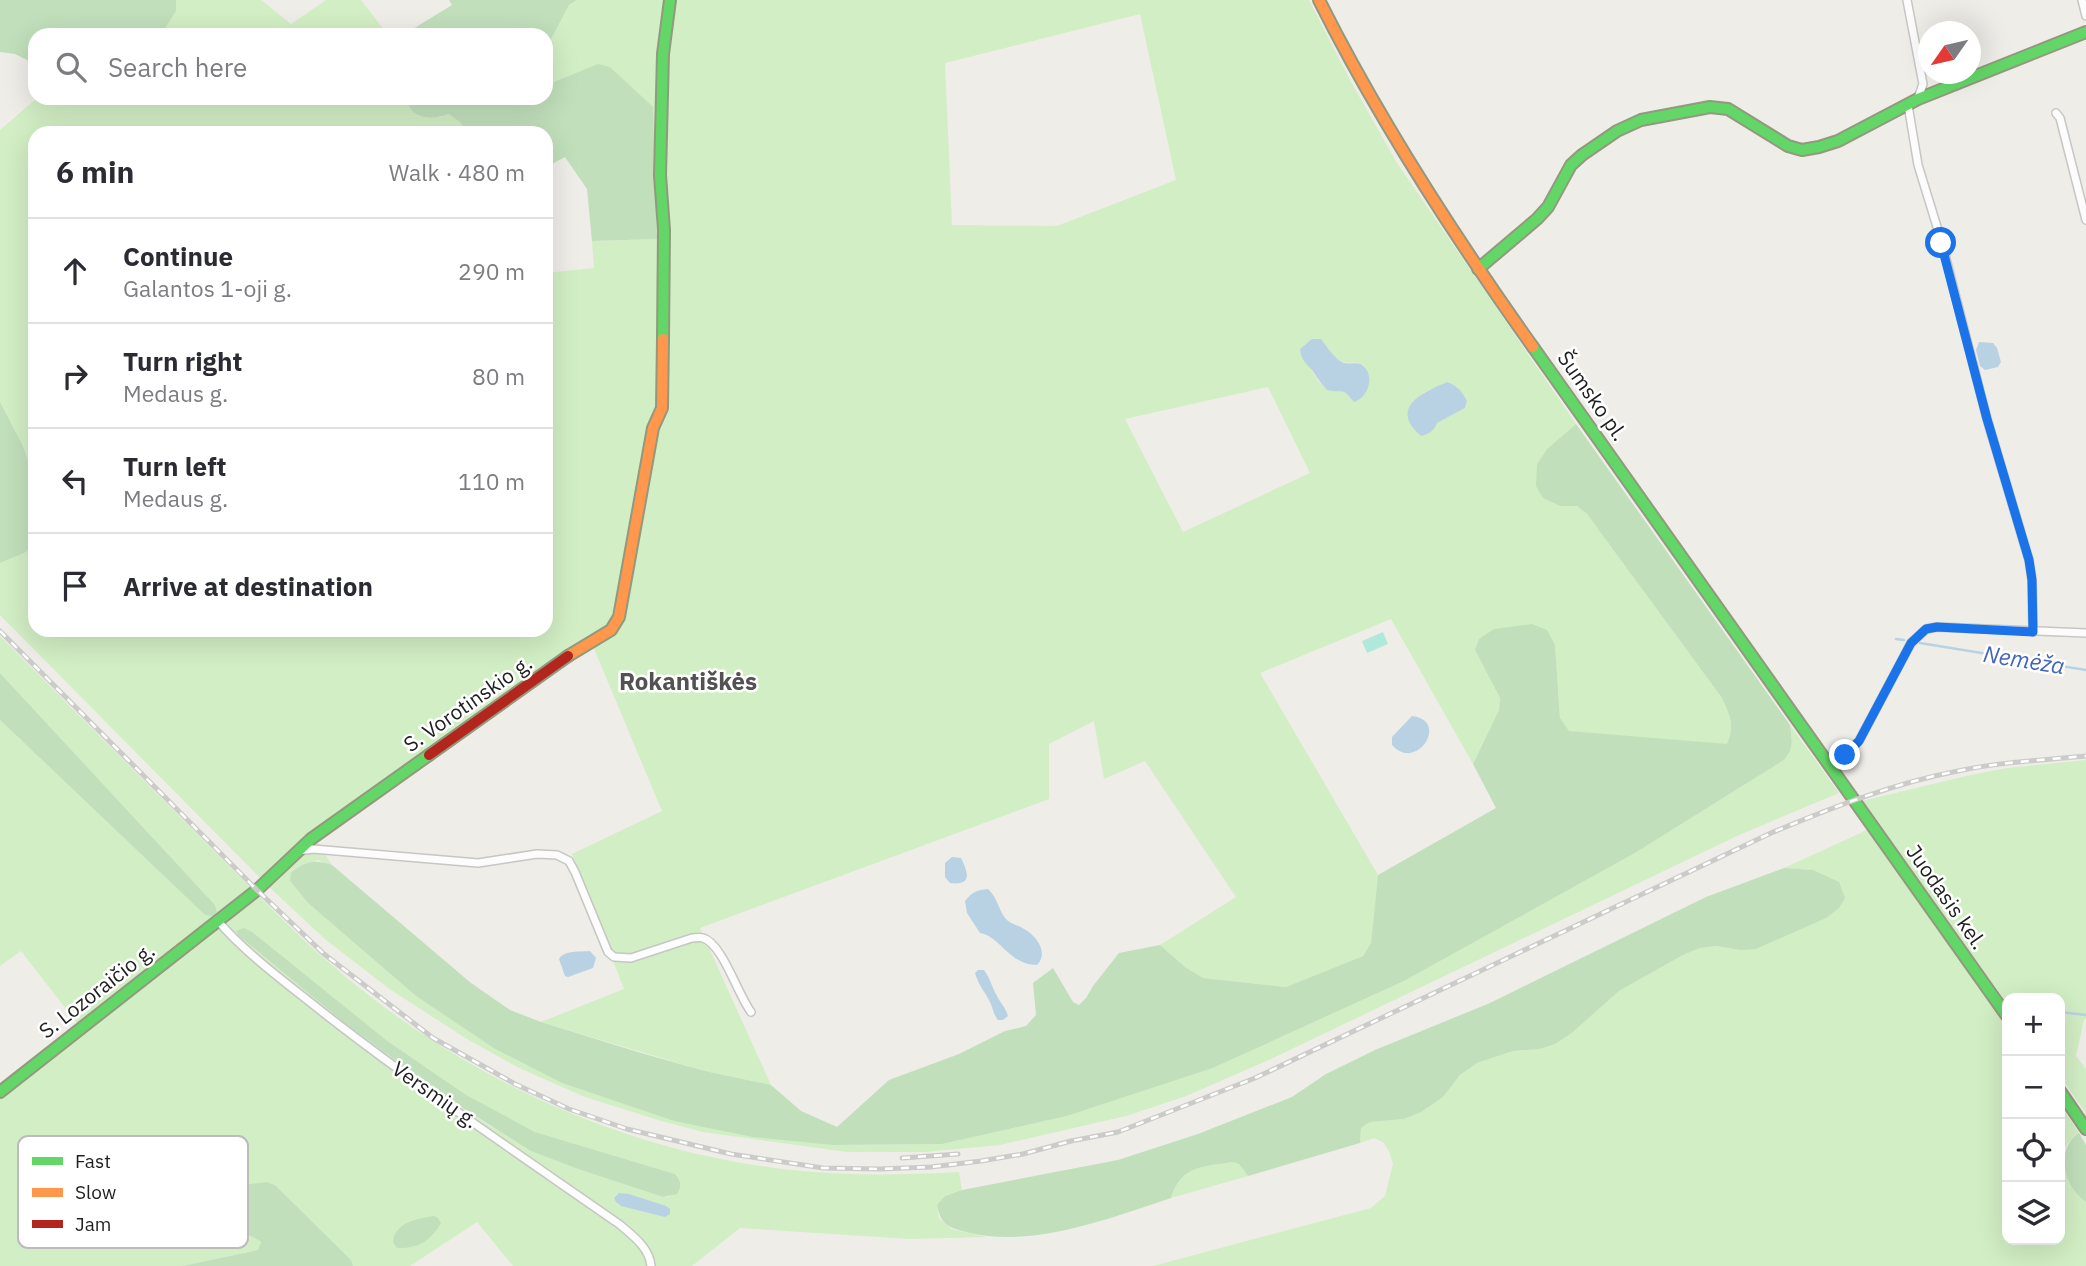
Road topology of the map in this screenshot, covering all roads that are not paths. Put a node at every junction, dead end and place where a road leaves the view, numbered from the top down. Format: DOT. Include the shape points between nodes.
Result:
graph roads {
  1 [pos="670,0"];
  2 [pos="1319,0"];
  3 [pos="1907,0"];
  4 [pos="2082,0"];
  5 [pos="2086,16"];
  6 [pos="2086,32"];
  7 [pos="1913,102"];
  8 [pos="2056,113"];
  9 [pos="2086,220"];
  10 [pos="1478,269"];
  11 [pos="2033,632"];
  12 [pos="2086,633"];
  13 [pos="1830,765"];
  14 [pos="1854,800"];
  15 [pos="297,851"];
  16 [pos="217,920"];
  17 [pos="2002,1009"];
  18 [pos="751,1012"];
  19 [pos="0,1092"];
  20 [pos="2065,1098"];
  21 [pos="2086,1129"];
  22 [pos="651,1266"];
  1 -- 15 [label="street, S. Vorotinskio g." via="661,121 662,408 653,428 619,617 611,630"];
  2 -- 10 [label="street, Šumsko pl." via="1393,139"];
  3 -- 7 [label="street" via="1923,85"];
  4 -- 5 [label="street"];
  6 -- 7 [label="street"];
  7 -- 10 [label="street" via="1838,141 1802,150 1728,110 1710,107 1641,120 1571,164 1548,207"];
  7 -- 11 [label="street" via="1919,166 2029,560"];
  8 -- 9 [label="street"];
  10 -- 13 [label="street, Šumsko pl."];
  11 -- 12 [label="street"];
  11 -- 13 [label="street" via="1926,629 1911,643 1859,741"];
  13 -- 14 [label="street, Šumsko pl."];
  14 -- 17 [label="street, Juodasis kel."];
  15 -- 16 [label="street, S. Vorotinskio g."];
  15 -- 18 [label="street" via="478,863 557,855 569,861 603,944 614,957 631,958 702,937 718,950"];
  16 -- 19 [label="street, S. Lozoraičio g."];
  16 -- 22 [label="street, Versmių g." via="375,1053 619,1224 647,1251"];
  20 -- 21 [label="street"];
}
